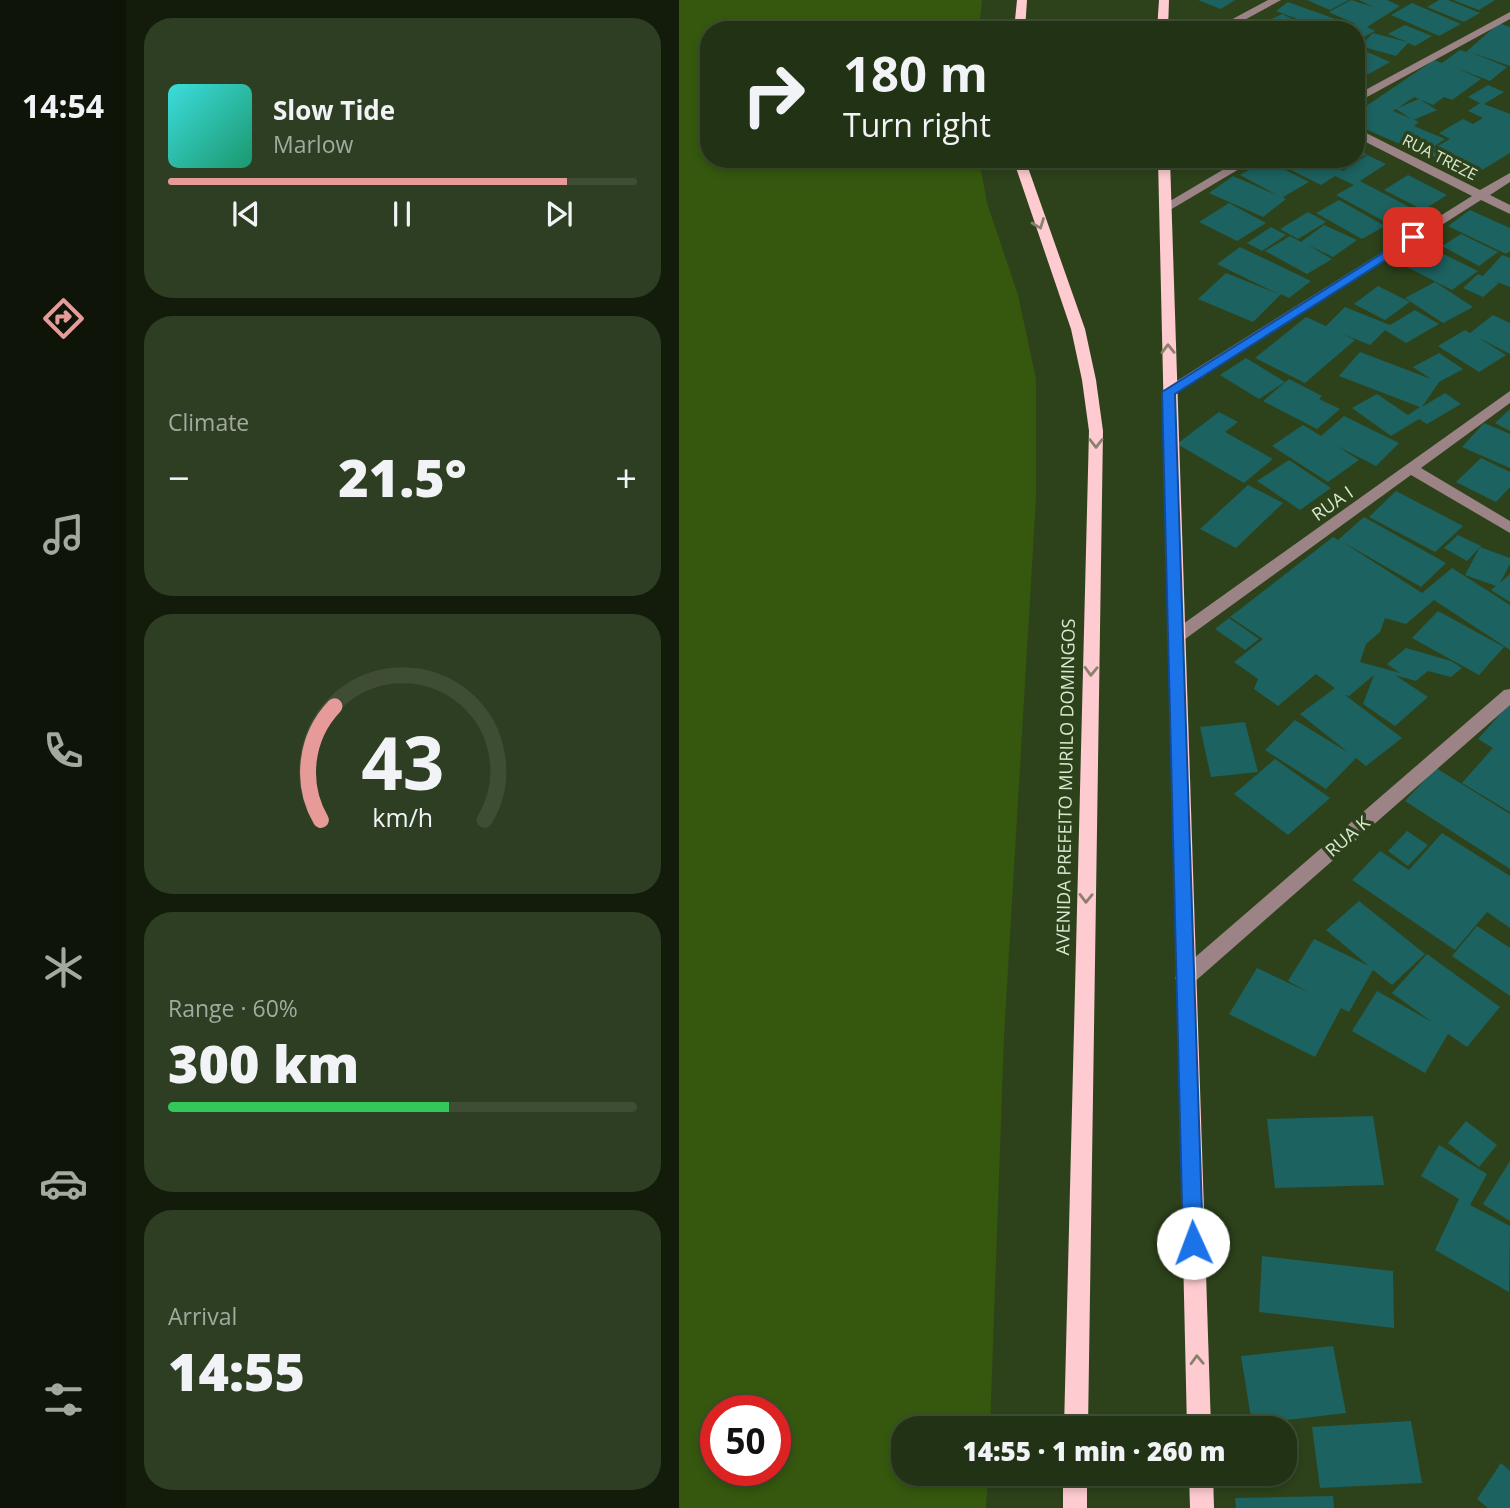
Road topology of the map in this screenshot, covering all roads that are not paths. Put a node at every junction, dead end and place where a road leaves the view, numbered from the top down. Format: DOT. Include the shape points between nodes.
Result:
graph roads {
  1 [pos="1022,0"];
  2 [pos="1164,0"];
  3 [pos="1276,0"];
  4 [pos="1510,15"];
  5 [pos="1020,21"];
  6 [pos="1163,21"];
  7 [pos="1235,21"];
  8 [pos="1365,95"];
  9 [pos="1365,137"];
  10 [pos="1022,168"];
  11 [pos="1164,168"];
  12 [pos="1234,168"];
  13 [pos="1510,177"];
  14 [pos="1480,195"];
  15 [pos="1166,207"];
  16 [pos="1510,210"];
  17 [pos="1169,392"];
  18 [pos="1510,396"];
  19 [pos="1412,469"];
  20 [pos="1510,528"];
  21 [pos="1175,638"];
  22 [pos="1510,695"];
  23 [pos="1185,978"];
  24 [pos="1076,1416"];
  25 [pos="1199,1416"];
  26 [pos="1075,1486"];
  27 [pos="1201,1486"];
  28 [pos="1075,1508"];
  29 [pos="1202,1508"];
  1 -- 5 [label="main road"];
  2 -- 6 [label="main road"];
  3 -- 7 [label="street"];
  4 -- 8 [label="street"];
  9 -- 14 [label="street, RUA TREZE"];
  10 -- 24 [label="main road, AVENIDA PREFEITO MURILO DOMINGOS, one-way" via="1077,327 1091,383 1096,431"];
  11 -- 15 [label="main road"];
  12 -- 15 [label="street"];
  13 -- 14 [label="street"];
  14 -- 16 [label="street, RUA TREZE"];
  14 -- 17 [label="street"];
  17 -- 15 [label="main road, one-way"];
  17 -- 21 [label="main road"];
  18 -- 19 [label="street, RUA I"];
  19 -- 20 [label="street"];
  19 -- 21 [label="street, RUA I"];
  21 -- 23 [label="main road"];
  22 -- 23 [label="street, RUA K"];
  25 -- 23 [label="main road, one-way"];
  26 -- 28 [label="main road"];
  27 -- 29 [label="main road"];
}
